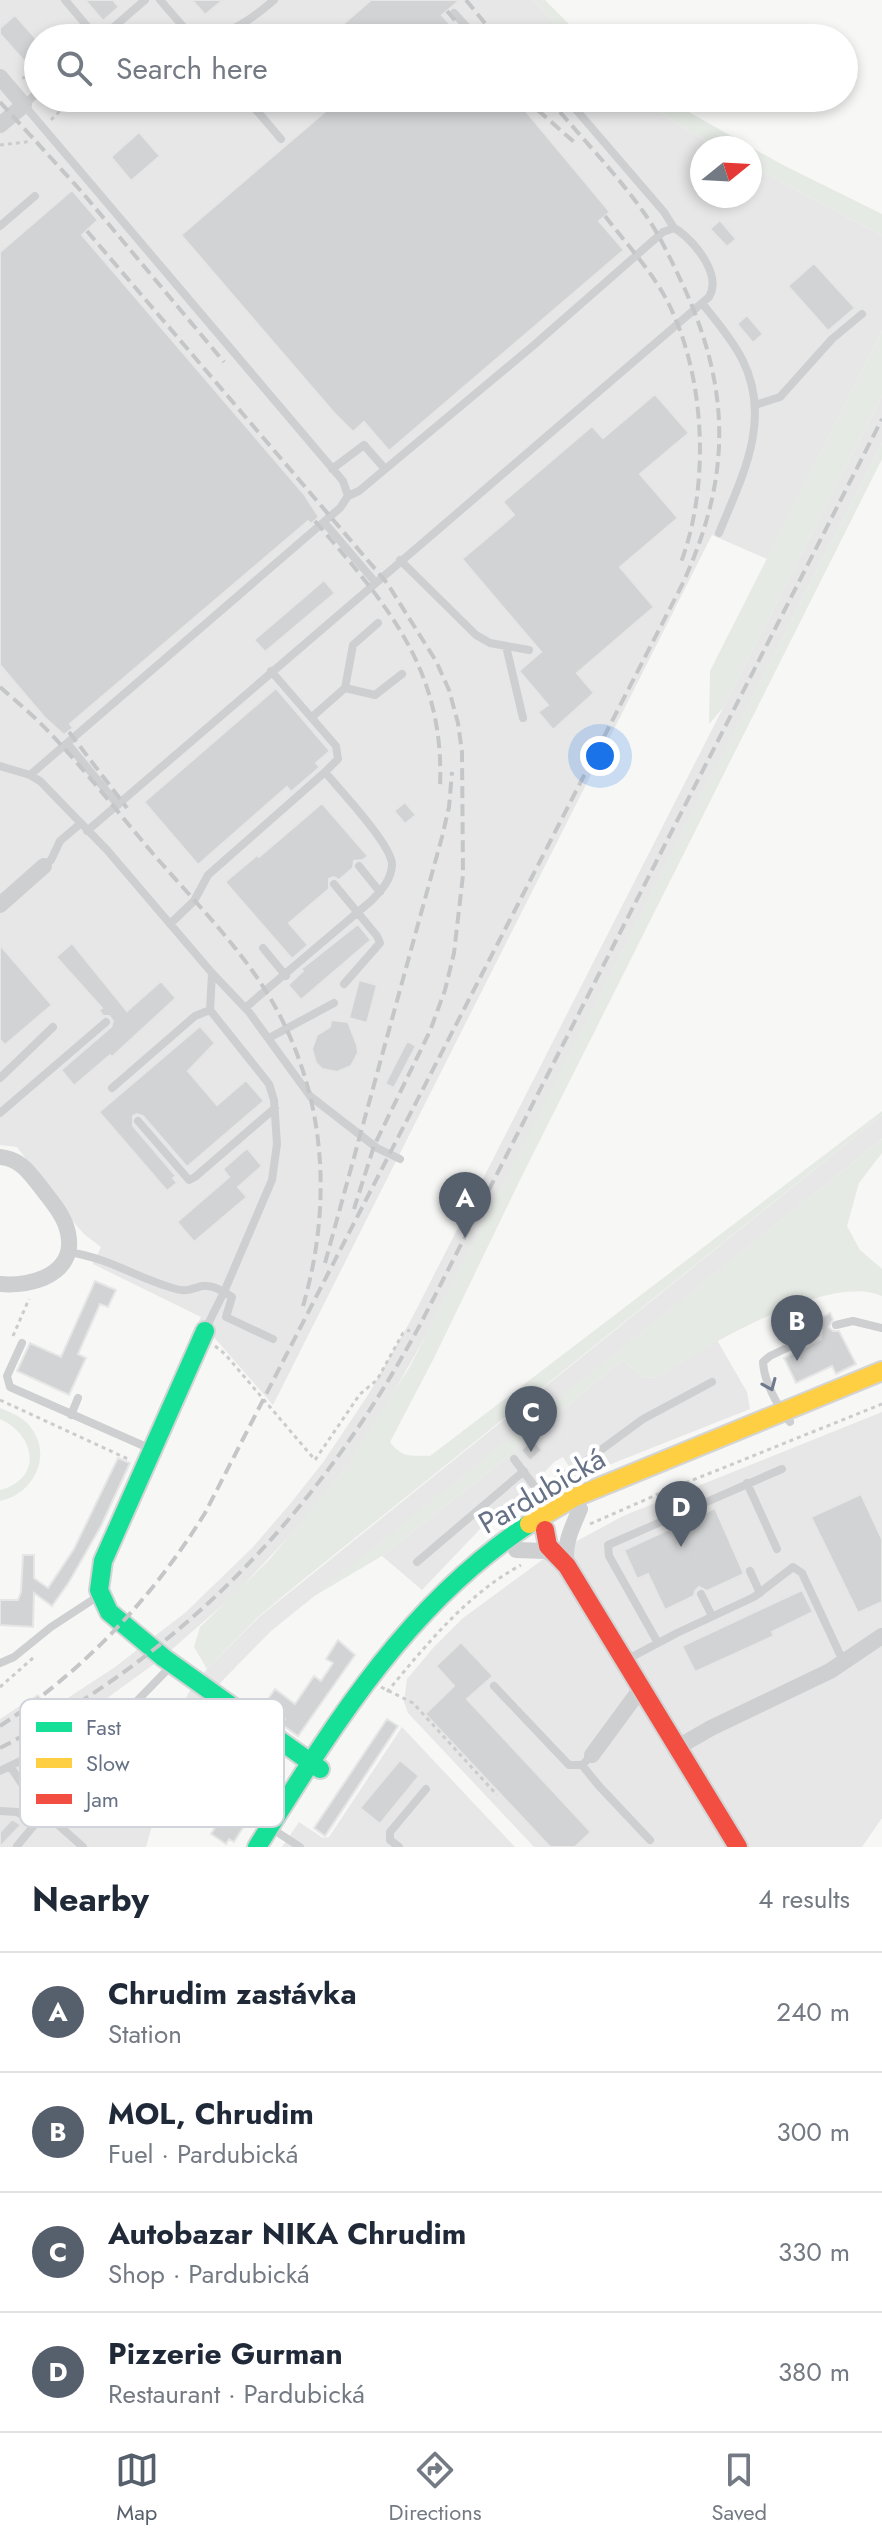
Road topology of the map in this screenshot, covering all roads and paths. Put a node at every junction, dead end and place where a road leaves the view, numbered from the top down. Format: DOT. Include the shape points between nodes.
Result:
graph roads {
  1 [pos="65,0"];
  2 [pos="145,0"];
  3 [pos="160,0"];
  4 [pos="274,0"];
  5 [pos="454,13"];
  6 [pos="86,24"];
  7 [pos="116,24"];
  8 [pos="181,24"];
  9 [pos="243,24"];
  10 [pos="464,24"];
  11 [pos="0,77"];
  12 [pos="24,105"];
  13 [pos="30,112"];
  14 [pos="258,112"];
  15 [pos="578,112"];
  16 [pos="0,125"];
  17 [pos="281,139"];
  18 [pos="35,196"];
  19 [pos="0,226"];
  20 [pos="674,228"];
  21 [pos="702,303"];
  22 [pos="862,314"];
  23 [pos="755,405"];
  24 [pos="332,469"];
  25 [pos="385,469"];
  26 [pos="348,496"];
  27 [pos="324,522"];
  28 [pos="719,533"];
  29 [pos="400,560"];
  30 [pos="375,582"];
  31 [pos="378,623"];
  32 [pos="506,646"];
  33 [pos="529,650"];
  34 [pos="271,671"];
  35 [pos="402,674"];
  36 [pos="345,688"];
  37 [pos="312,717"];
  38 [pos="523,718"];
  39 [pos="67,743"];
  40 [pos="0,766"];
  41 [pos="325,772"];
  42 [pos="30,775"];
  43 [pos="118,805"];
  44 [pos="84,828"];
  45 [pos="44,866"];
  46 [pos="359,866"];
  47 [pos="334,884"];
  48 [pos="380,892"];
  49 [pos="0,905"];
  50 [pos="358,913"];
  51 [pos="170,924"];
  52 [pos="263,948"];
  53 [pos="212,973"];
  54 [pos="286,976"];
  55 [pos="344,984"];
  56 [pos="334,1003"];
  57 [pos="245,1008"];
  58 [pos="210,1010"];
  59 [pos="106,1022"];
  60 [pos="53,1027"];
  61 [pos="269,1038"];
  62 [pos="0,1078"];
  63 [pos="112,1088"];
  64 [pos="275,1108"];
  65 [pos="0,1113"];
  66 [pos="138,1121"];
  67 [pos="0,1157"];
  68 [pos="400,1159"];
  69 [pos="68,1252"];
  70 [pos="37,1282"];
  71 [pos="0,1284"];
  72 [pos="224,1292"];
  73 [pos="836,1325"];
  74 [pos="882,1328"];
  75 [pos="410,1330"];
  76 [pos="204,1333"];
  77 [pos="816,1334"];
  78 [pos="12,1337"];
  79 [pos="273,1339"];
  80 [pos="22,1343"];
  81 [pos="882,1371"];
  82 [pos="712,1382"];
  83 [pos="882,1384"];
  84 [pos="78,1398"];
  85 [pos="0,1400"];
  86 [pos="882,1404"];
  87 [pos="71,1415"];
  88 [pos="785,1416"];
  89 [pos="152,1450"];
  90 [pos="514,1459"];
  91 [pos="782,1469"];
  92 [pos="524,1471"];
  93 [pos="141,1476"];
  94 [pos="747,1483"];
  95 [pos="538,1491"];
  96 [pos="585,1517"];
  97 [pos="541,1524"];
  98 [pos="777,1549"];
  99 [pos="516,1550"];
  100 [pos="558,1556"];
  101 [pos="417,1562"];
  102 [pos="750,1571"];
  103 [pos="760,1593"];
  104 [pos="100,1594"];
  105 [pos="701,1594"];
  106 [pos="712,1616"];
  107 [pos="882,1636"];
  108 [pos="658,1643"];
  109 [pos="625,1660"];
  110 [pos="0,1663"];
  111 [pos="844,1663"];
  112 [pos="173,1664"];
  113 [pos="494,1686"];
  114 [pos="642,1687"];
  115 [pos="139,1699"];
  116 [pos="224,1699"];
  117 [pos="284,1743"];
  118 [pos="678,1747"];
  119 [pos="587,1760"];
  120 [pos="20,1761"];
  121 [pos="10,1766"];
  122 [pos="316,1766"];
  123 [pos="0,1771"];
  124 [pos="20,1780"];
  125 [pos="426,1789"];
  126 [pos="497,1795"];
  127 [pos="0,1811"];
  128 [pos="20,1815"];
  129 [pos="284,1818"];
  130 [pos="33,1827"];
  131 [pos="59,1827"];
  132 [pos="273,1836"];
  133 [pos="650,1840"];
  134 [pos="17,1846"];
  135 [pos="83,1847"];
  136 [pos="257,1847"];
  137 [pos="300,1847"];
  138 [pos="399,1847"];
  139 [pos="738,1847"];
  1 -- 6 [label="lane"];
  2 -- 7 [label="lane"];
  3 -- 8 [label="lane"];
  4 -- 9 [label="lane"];
  5 -- 10 [label="lane"];
  11 -- 12 [label="street"];
  12 -- 16 [label="street"];
  13 -- 24 [label="lane"];
  14 -- 17 [label="lane"];
  15 -- 20 [label="lane"];
  18 -- 19 [label="lane"];
  20 -- 21 [label="lane" via="686,236 711,272 712,292"];
  20 -- 25 [label="lane"];
  21 -- 23 [label="lane" via="741,358"];
  21 -- 29 [label="lane"];
  22 -- 23 [label="lane" via="780,397"];
  23 -- 28 [label="lane" via="752,449"];
  24 -- 25 [label="lane" via="364,445"];
  24 -- 26 [label="lane"];
  25 -- 26 [label="lane"];
  26 -- 27 [label="lane"];
  27 -- 30 [label="lane"];
  27 -- 39 [label="lane"];
  29 -- 30 [label="lane"];
  29 -- 32 [label="lane" via="476,635"];
  30 -- 34 [label="lane"];
  31 -- 36 [label="lane" via="353,645"];
  32 -- 33 [label="lane"];
  32 -- 38 [label="lane"];
  34 -- 37 [label="lane"];
  34 -- 43 [label="lane"];
  35 -- 36 [label="lane" via="375,695"];
  36 -- 37 [label="lane"];
  37 -- 41 [label="lane" via="338,750 336,762"];
  39 -- 42 [label="lane"];
  39 -- 43 [label="lane"];
  40 -- 42 [label="lane"];
  41 -- 48 [label="lane" via="389,850 391,872"];
  41 -- 51 [label="lane" via="208,875 194,901"];
  42 -- 44 [label="lane"];
  43 -- 44 [label="lane"];
  44 -- 45 [label="lane" via="60,841"];
  44 -- 51 [label="lane"];
  45 -- 49 [label="street"];
  46 -- 48 [label="lane"];
  47 -- 50 [label="lane"];
  48 -- 50 [label="lane"];
  50 -- 54 [label="lane"];
  50 -- 55 [label="lane" via="380,943"];
  51 -- 53 [label="lane"];
  52 -- 54 [label="lane"];
  53 -- 57 [label="lane"];
  53 -- 58 [label="lane"];
  54 -- 57 [label="lane"];
  56 -- 61 [label="lane"];
  57 -- 61 [label="lane"];
  58 -- 63 [label="lane" via="195,1016"];
  58 -- 64 [label="lane" via="269,1084"];
  59 -- 65 [label="lane"];
  60 -- 62 [label="lane"];
  61 -- 68 [label="lane" via="310,1096 377,1148"];
  64 -- 66 [label="lane" via="189,1180"];
  64 -- 72 [label="lane" via="275,1169"];
  67 -- 69 [label="street" via="22,1164 55,1206 67,1228"];
  69 -- 70 [label="street" via="55,1271"];
  69 -- 72 [label="lane" via="97,1256 180,1291 211,1284"];
  70 -- 71 [label="street"];
  70 -- 78 [label="path"];
  72 -- 76 [label="lane"];
  72 -- 79 [label="lane" via="232,1297 226,1317"];
  73 -- 74 [label="lane" via="853,1321"];
  75 -- 76 [label="path" via="315,1460"];
  76 -- 89 [label="main road"];
  77 -- 88 [label="lane, one-way" via="763,1362"];
  80 -- 87 [label="lane" via="7,1384"];
  81 -- 88 [label="main road, Pardubická"];
  82 -- 95 [label="lane" via="643,1419"];
  83 -- 88 [label="main road, Pardubická"];
  84 -- 87 [label="lane"];
  85 -- 93 [label="path" via="134,1461"];
  86 -- 96 [label="path" via="663,1492"];
  87 -- 89 [label="lane"];
  88 -- 96 [label="main road, Pardubická"];
  88 -- 97 [label="main road, Pardubická" via="619,1477"];
  89 -- 93 [label="main road"];
  90 -- 92 [label="lane"];
  91 -- 94 [label="lane"];
  92 -- 95 [label="lane"];
  92 -- 101 [label="lane"];
  93 -- 104 [label="main road" via="103,1561"];
  94 -- 98 [label="lane"];
  94 -- 108 [label="lane" via="608,1545 609,1556"];
  95 -- 97 [label="lane"];
  96 -- 97 [label="main road, Pardubická"];
  96 -- 100 [label="street"];
  97 -- 99 [label="main road, Pardubická"];
  97 -- 100 [label="main road"];
  97 -- 122 [label="main road, Pardubická" via="471,1566 432,1604 368,1677"];
  99 -- 100 [label="street"];
  99 -- 122 [label="main road, Pardubická" via="440,1613"];
  100 -- 109 [label="main road"];
  100 -- 126 [label="path" via="507,1573 457,1612 387,1692 413,1703"];
  102 -- 103 [label="lane"];
  103 -- 106 [label="lane"];
  103 -- 111 [label="lane" via="786,1571 800,1570"];
  104 -- 110 [label="lane"];
  104 -- 112 [label="main road" via="109,1612"];
  105 -- 106 [label="lane"];
  106 -- 108 [label="lane"];
  107 -- 111 [label="street"];
  108 -- 109 [label="lane"];
  109 -- 114 [label="main road"];
  111 -- 118 [label="street"];
  112 -- 115 [label="lane"];
  112 -- 116 [label="main road"];
  113 -- 119 [label="lane" via="565,1762 573,1766"];
  114 -- 118 [label="main road"];
  114 -- 119 [label="street"];
  117 -- 122 [label="main road"];
  118 -- 139 [label="main road"];
  119 -- 133 [label="lane" via="599,1786"];
  120 -- 121 [label="lane"];
  121 -- 123 [label="lane"];
  121 -- 124 [label="lane"];
  122 -- 129 [label="main road, Pardubická"];
  125 -- 138 [label="lane" via="390,1832 390,1840"];
  127 -- 128 [label="lane"];
  130 -- 134 [label="lane"];
  131 -- 135 [label="lane"];
  132 -- 136 [label="main road, Pardubická"];
  132 -- 137 [label="lane"];
}
